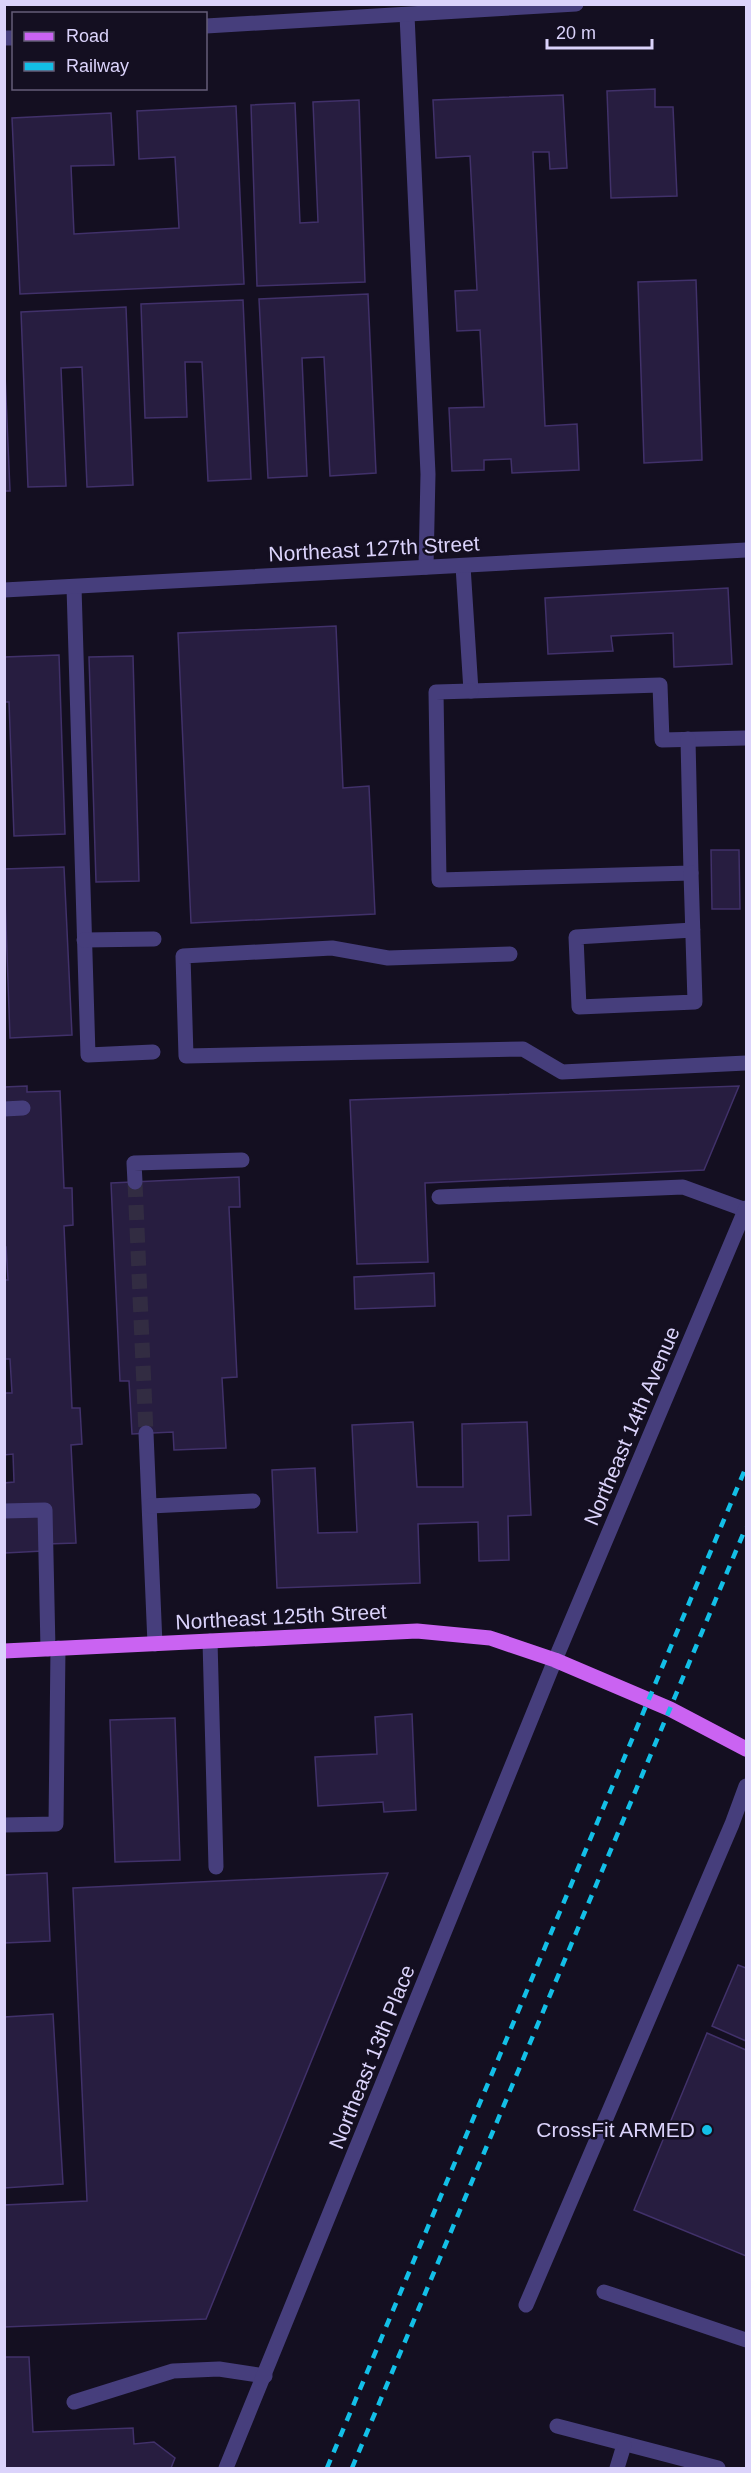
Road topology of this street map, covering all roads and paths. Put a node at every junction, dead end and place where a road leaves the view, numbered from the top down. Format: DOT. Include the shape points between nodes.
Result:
graph roads {
  1 [pos="576,4"];
  2 [pos="407,15"];
  3 [pos="207,26"];
  4 [pos="747,550"];
  5 [pos="464,566"];
  6 [pos="426,567"];
  7 [pos="74,587"];
  8 [pos="4,590"];
  9 [pos="471,691"];
  10 [pos="747,738"];
  11 [pos="688,739"];
  12 [pos="691,873"];
  13 [pos="693,930"];
  14 [pos="154,939"];
  15 [pos="84,940"];
  16 [pos="510,954"];
  17 [pos="153,1052"];
  18 [pos="747,1063"];
  19 [pos="23,1108"];
  20 [pos="4,1109"];
  21 [pos="242,1160"];
  22 [pos="135,1182"];
  23 [pos="439,1197"];
  24 [pos="746,1209"];
  25 [pos="146,1433"];
  26 [pos="253,1501"];
  27 [pos="150,1506"];
  28 [pos="4,1511"];
  29 [pos="210,1641"];
  30 [pos="155,1644"];
  31 [pos="53,1648"];
  32 [pos="4,1651"];
  33 [pos="555,1660"];
  34 [pos="747,1749"];
  35 [pos="747,1786"];
  36 [pos="4,1825"];
  37 [pos="216,1867"];
  38 [pos="604,2292"];
  39 [pos="526,2305"];
  40 [pos="747,2340"];
  41 [pos="265,2376"];
  42 [pos="74,2402"];
  43 [pos="557,2426"];
  44 [pos="624,2445"];
  45 [pos="226,2469"];
  46 [pos="617,2469"];
  47 [pos="718,2469"];
  1 -- 2 [label="street"];
  2 -- 3 [label="street"];
  2 -- 6 [label="street" via="428,474"];
  4 -- 5 [label="street, Northeast 127th Street"];
  5 -- 6 [label="street, Northeast 127th Street"];
  5 -- 9 [label="street"];
  6 -- 7 [label="street, Northeast 127th Street"];
  7 -- 8 [label="street, Northeast 127th Street"];
  7 -- 15 [label="street"];
  9 -- 11 [label="street" via="660,685 662,740"];
  9 -- 12 [label="street" via="436,692 439,880"];
  10 -- 11 [label="street"];
  11 -- 12 [label="street"];
  12 -- 13 [label="street"];
  13 -- 13 [label="street" via="695,1002 579,1007 576,937"];
  14 -- 15 [label="street"];
  15 -- 17 [label="street" via="88,1055"];
  16 -- 18 [label="street" via="388,958 332,948 183,956 186,1056 523,1049 562,1072"];
  19 -- 20 [label="street"];
  21 -- 22 [label="street" via="134,1163"];
  23 -- 24 [label="street" via="683,1187"];
  24 -- 33 [label="street, Northeast 14th Avenue"];
  25 -- 27 [label="street"];
  26 -- 27 [label="street"];
  27 -- 30 [label="street"];
  28 -- 31 [label="street" via="45,1510"];
  29 -- 30 [label="main road, Northeast 125th Street"];
  29 -- 33 [label="main road, Northeast 125th Street" via="417,1631 490,1638"];
  29 -- 37 [label="street"];
  30 -- 31 [label="main road, Northeast 125th Street"];
  31 -- 32 [label="main road, Northeast 125th Street"];
  31 -- 36 [label="street" via="56,1824"];
  33 -- 34 [label="main road, Northeast 125th Street" via="670,1709"];
  33 -- 41 [label="street, Northeast 13th Place"];
  35 -- 39 [label="street"];
  38 -- 40 [label="street"];
  41 -- 42 [label="street" via="219,2369 173,2371"];
  41 -- 45 [label="street, Northeast 13th Place"];
  43 -- 44 [label="street"];
  44 -- 46 [label="street"];
  44 -- 47 [label="street"];
}
